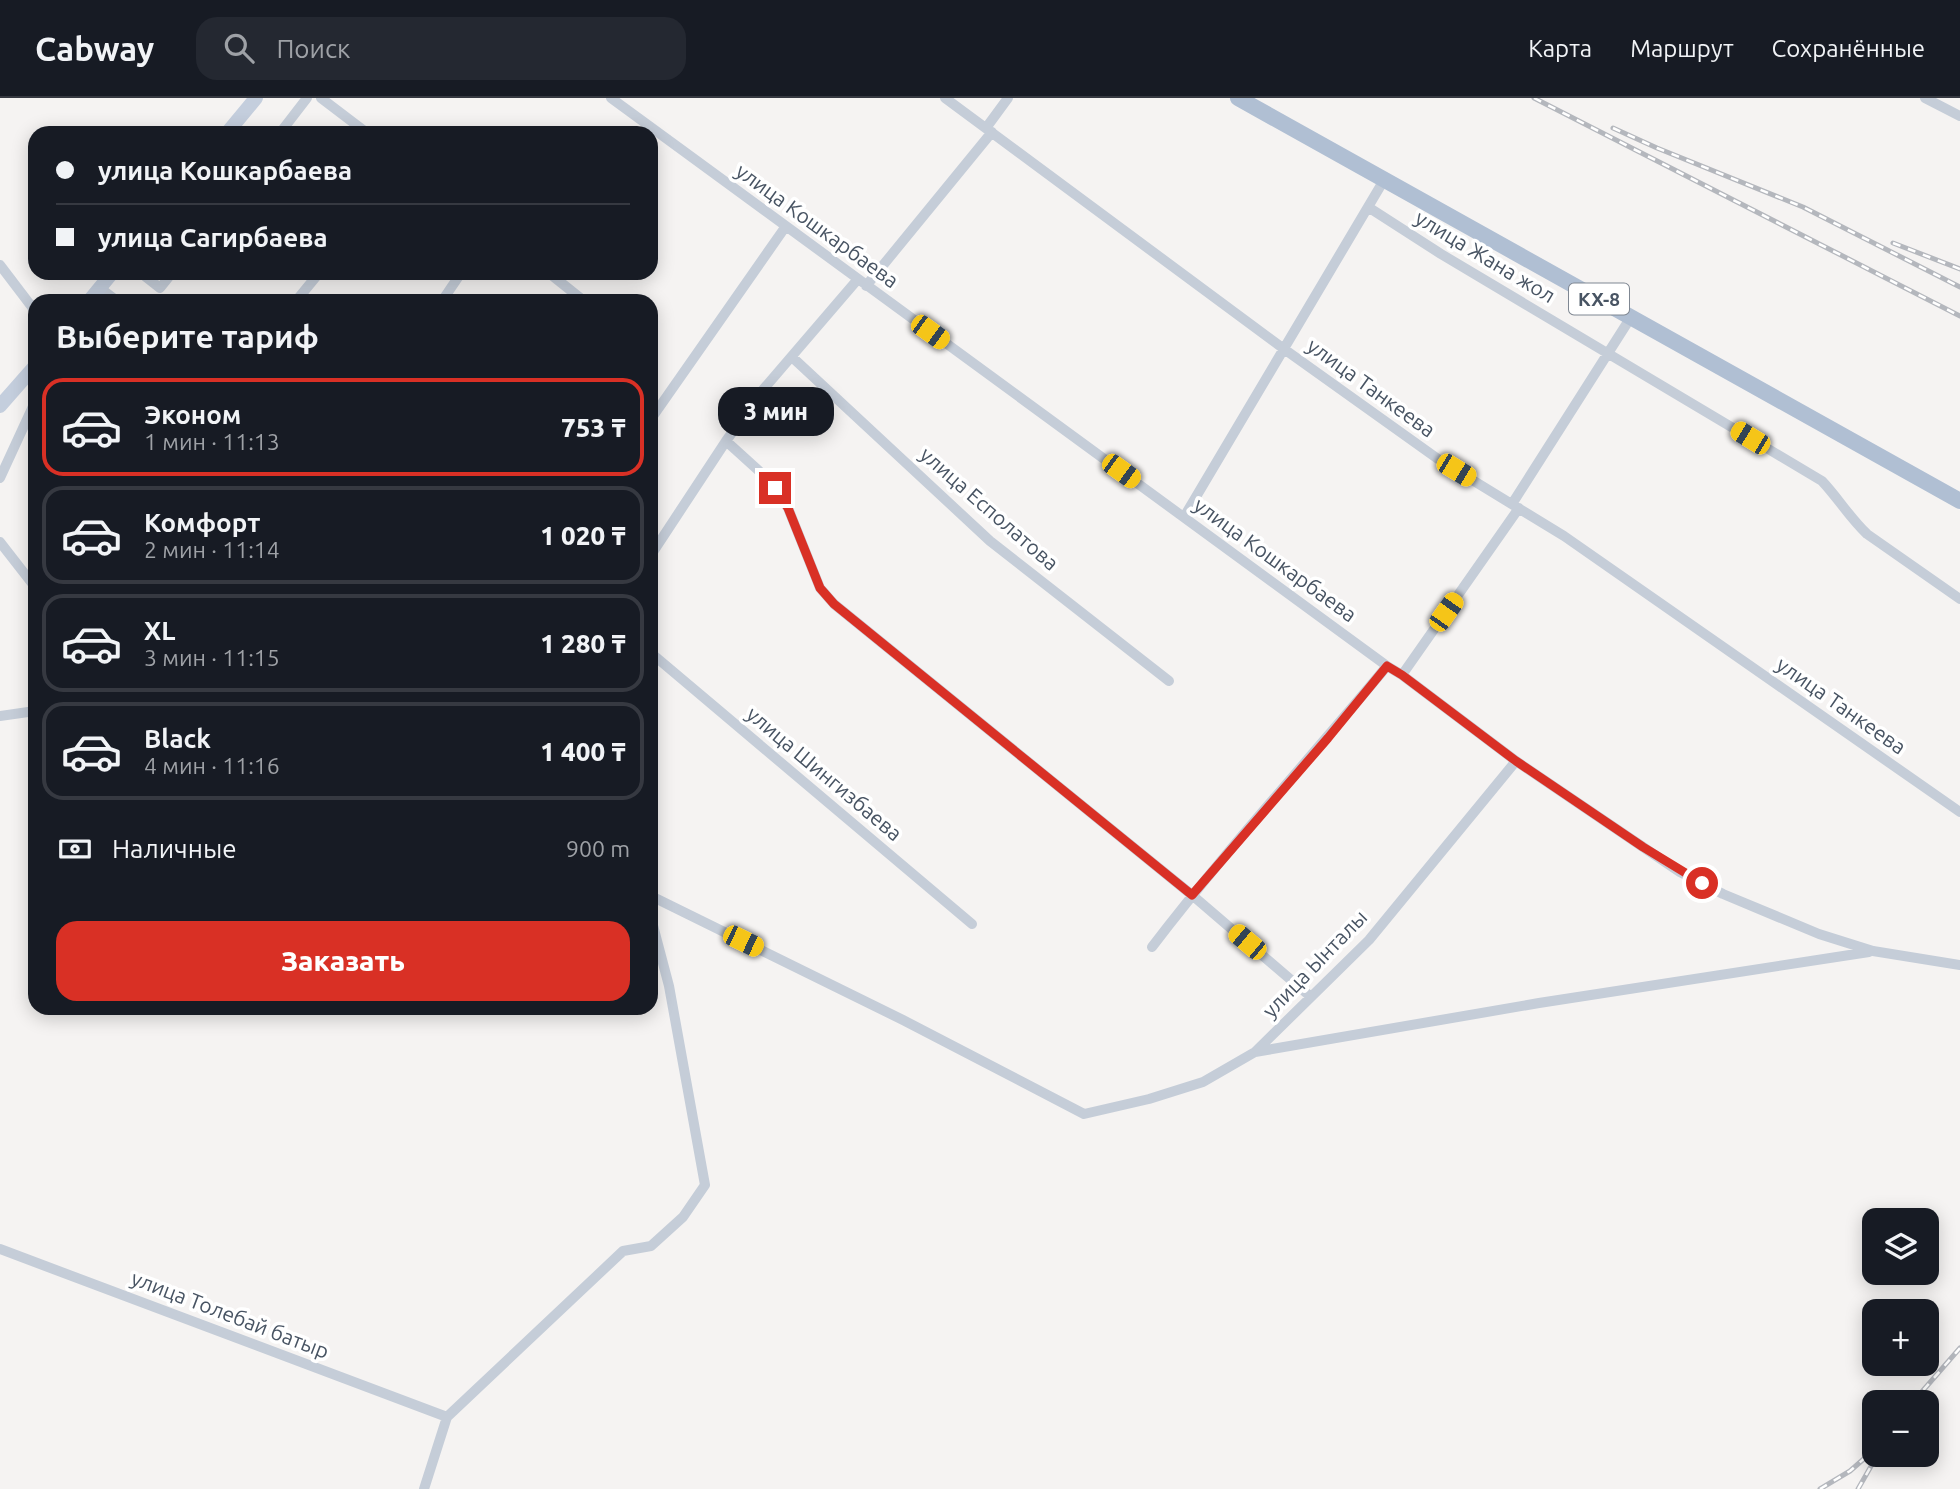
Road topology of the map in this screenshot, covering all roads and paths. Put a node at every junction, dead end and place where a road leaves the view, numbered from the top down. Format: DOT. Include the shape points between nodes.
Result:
graph roads {
  1 [pos="256,98"];
  2 [pos="307,98"];
  3 [pos="321,98"];
  4 [pos="611,98"];
  5 [pos="944,98"];
  6 [pos="1009,98"];
  7 [pos="1238,98"];
  8 [pos="1926,98"];
  9 [pos="1960,116"];
  10 [pos="233,126"];
  11 [pos="285,126"];
  12 [pos="358,126"];
  13 [pos="649,126"];
  14 [pos="989,130"];
  15 [pos="658,132"];
  16 [pos="1384,180"];
  17 [pos="1368,207"];
  18 [pos="786,226"];
  19 [pos="0,265"];
  20 [pos="106,280"];
  21 [pos="150,280"];
  22 [pos="166,280"];
  23 [pos="313,280"];
  24 [pos="558,280"];
  25 [pos="862,283"];
  26 [pos="100,288"];
  27 [pos="95,294"];
  28 [pos="108,294"];
  29 [pos="302,294"];
  30 [pos="575,294"];
  31 [pos="28,302"];
  32 [pos="1630,317"];
  33 [pos="1284,349"];
  34 [pos="1607,352"];
  35 [pos="792,357"];
  36 [pos="28,374"];
  37 [pos="0,406"];
  38 [pos="658,409"];
  39 [pos="28,417"];
  40 [pos="726,441"];
  41 [pos="0,478"];
  42 [pos="1960,501"];
  43 [pos="1515,506"];
  44 [pos="1184,517"];
  45 [pos="0,542"];
  46 [pos="658,544"];
  47 [pos="28,578"];
  48 [pos="1960,599"];
  49 [pos="658,659"];
  50 [pos="1387,666"];
  51 [pos="1402,675"];
  52 [pos="1169,681"];
  53 [pos="28,712"];
  54 [pos="0,716"];
  55 [pos="1516,761"];
  56 [pos="1960,812"];
  57 [pos="1192,895"];
  58 [pos="658,899"];
  59 [pos="972,923"];
  60 [pos="658,944"];
  61 [pos="1152,947"];
  62 [pos="1873,951"];
  63 [pos="1960,965"];
  64 [pos="1311,997"];
  65 [pos="1255,1052"];
  66 [pos="0,1249"];
  67 [pos="447,1418"];
  68 [pos="424,1489"];
  1 -- 10 [label="street"];
  2 -- 11 [label="street"];
  3 -- 12 [label="street"];
  4 -- 13 [label="street, улица Кошкарбаева"];
  5 -- 14 [label="street, улица Танкеева"];
  6 -- 14 [label="street"];
  7 -- 16 [label="main road, КХ-8"];
  8 -- 9 [label="street"];
  14 -- 25 [label="street"];
  14 -- 33 [label="street, улица Танкеева"];
  15 -- 18 [label="street, улица Кошкарбаева"];
  16 -- 17 [label="street"];
  16 -- 32 [label="main road, КХ-8"];
  17 -- 33 [label="street"];
  17 -- 34 [label="street, улица Жана жол"];
  18 -- 25 [label="street, улица Кошкарбаева"];
  18 -- 38 [label="street"];
  19 -- 31 [label="street"];
  20 -- 26 [label="street"];
  21 -- 22 [label="street" via="160,288"];
  23 -- 29 [label="street"];
  24 -- 30 [label="street"];
  25 -- 35 [label="street"];
  25 -- 44 [label="street, улица Кошкарбаева"];
  26 -- 27 [label="street"];
  26 -- 28 [label="street"];
  32 -- 34 [label="street"];
  32 -- 42 [label="main road, КХ-8"];
  33 -- 43 [label="street, улица Танкеева" via="1438,459"];
  33 -- 44 [label="street"];
  34 -- 43 [label="street"];
  34 -- 48 [label="street, улица Жана жол" via="1822,481 1867,534"];
  35 -- 40 [label="street"];
  35 -- 52 [label="street, улица Есполатова" via="990,541"];
  36 -- 37 [label="street"];
  39 -- 41 [label="street"];
  40 -- 46 [label="street"];
  40 -- 57 [label="street" via="775,488 788,508 820,588 834,604"];
  43 -- 51 [label="street"];
  43 -- 56 [label="street, улица Танкеева"];
  44 -- 50 [label="street, улица Кошкарбаева"];
  45 -- 47 [label="street"];
  49 -- 59 [label="street, улица Шингизбаева"];
  50 -- 51 [label="street, улица Кошкарбаева"];
  50 -- 57 [label="street"];
  51 -- 55 [label="street, улица Кошкарбаева"];
  53 -- 54 [label="street"];
  55 -- 62 [label="street, улица Кошкарбаева" via="1681,872 1771,915"];
  55 -- 64 [label="street, улица Ынталы" via="1369,940"];
  57 -- 61 [label="street"];
  57 -- 64 [label="street"];
  58 -- 65 [label="street, улица Ынталы" via="1084,1114 1203,1082"];
  60 -- 67 [label="street" via="705,1185 683,1217 659,1239 651,1246 623,1251"];
  62 -- 63 [label="street, улица Кошкарбаева"];
  62 -- 65 [label="street"];
  64 -- 65 [label="street, улица Ынталы"];
  66 -- 67 [label="street, улица Толебай батыр"];
  67 -- 68 [label="street"];
}
